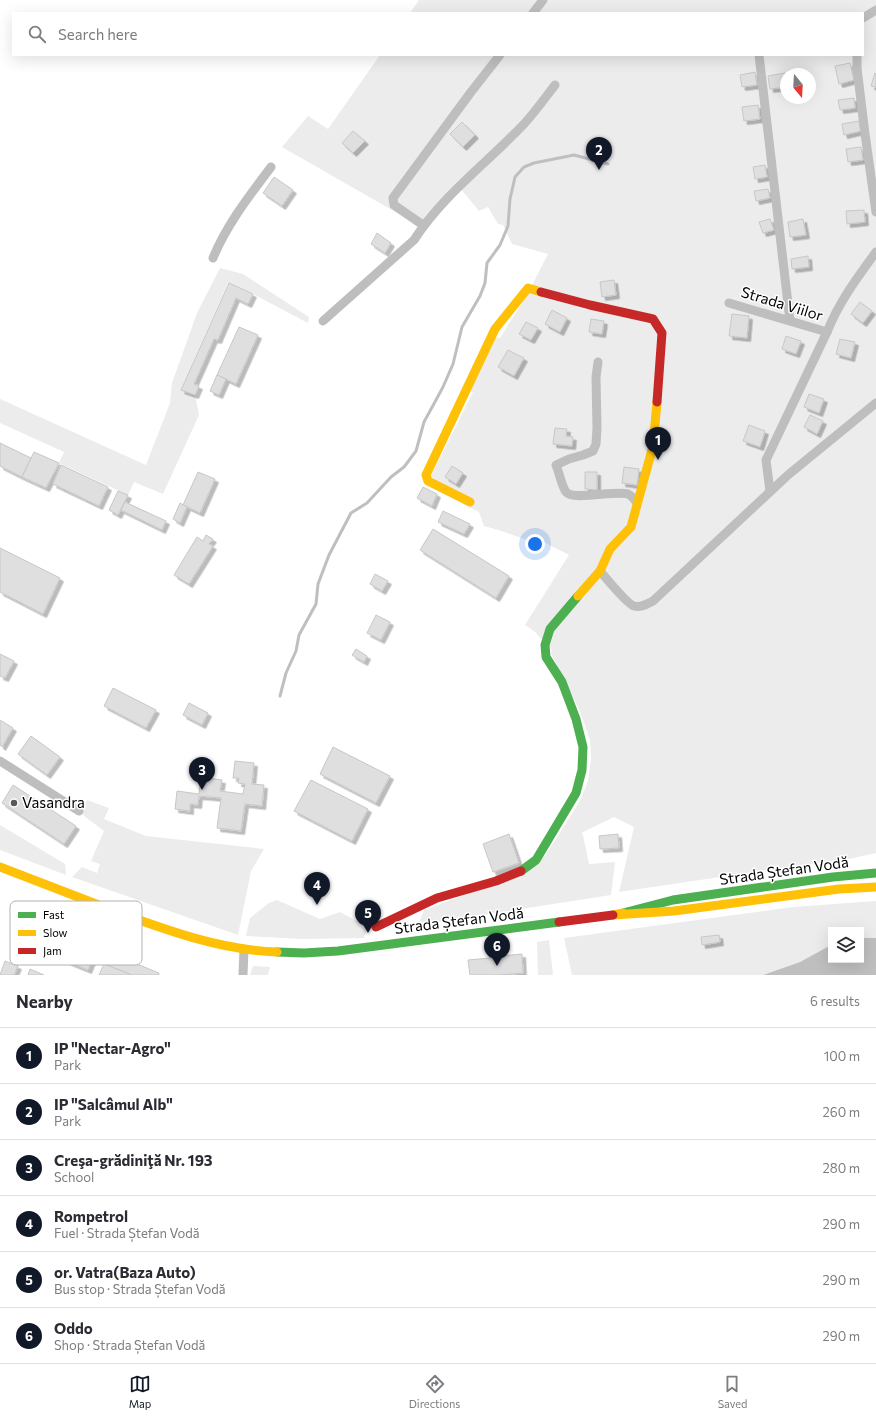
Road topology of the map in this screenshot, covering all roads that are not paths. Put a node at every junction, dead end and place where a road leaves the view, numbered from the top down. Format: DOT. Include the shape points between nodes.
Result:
graph roads {
  1 [pos="543,0"];
  2 [pos="876,10"];
  3 [pos="534,12"];
  4 [pos="864,17"];
  5 [pos="499,56"];
  6 [pos="759,56"];
  7 [pos="857,56"];
  8 [pos="555,86"];
  9 [pos="271,167"];
  10 [pos="876,212"];
  11 [pos="423,225"];
  12 [pos="876,252"];
  13 [pos="213,258"];
  14 [pos="729,303"];
  15 [pos="323,321"];
  16 [pos="790,321"];
  17 [pos="827,332"];
  18 [pos="598,362"];
  19 [pos="876,404"];
  20 [pos="770,491"];
  21 [pos="470,502"];
  22 [pos="638,503"];
  23 [pos="600,572"];
  24 [pos="0,761"];
  25 [pos="79,811"];
  26 [pos="0,867"];
  27 [pos="876,873"];
  28 [pos="876,887"];
  29 [pos="87,901"];
  30 [pos="613,915"];
  31 [pos="142,921"];
  32 [pos="376,927"];
  33 [pos="244,949"];
  34 [pos="243,975"];
  1 -- 3 [label="street"];
  2 -- 4 [label="street"];
  5 -- 11 [label="street" via="393,198 394,205"];
  6 -- 16 [label="street"];
  7 -- 10 [label="street"];
  8 -- 11 [label="street" via="524,124 464,181"];
  9 -- 13 [label="street" via="244,203"];
  11 -- 15 [label="street" via="414,240"];
  12 -- 17 [label="street" via="842,301"];
  14 -- 16 [label="street, Strada Viilor"];
  16 -- 17 [label="street, Strada Viilor"];
  17 -- 20 [label="street" via="766,460"];
  18 -- 22 [label="street" via="596,444 592,451 556,465 566,492 570,495 629,494"];
  19 -- 20 [label="street"];
  20 -- 23 [label="street" via="653,601 643,606 634,606 628,602"];
  21 -- 22 [label="main road" via="434,485 428,481 426,475 495,329 528,288 607,311 653,319 662,333 653,446"];
  22 -- 23 [label="main road" via="631,527 610,549"];
  23 -- 32 [label="main road" via="550,629 545,645 546,657 562,682 583,747 582,770 576,793 536,860 524,870 437,898"];
  24 -- 25 [label="street"];
  26 -- 29 [label="main road, Strada Ștefan Vodă"];
  27 -- 30 [label="main road, Strada Ștefan Vodă" via="673,900"];
  28 -- 30 [label="main road" via="839,889 674,911"];
  30 -- 33 [label="main road, Strada Ștefan Vodă" via="341,951 300,953"];
  31 -- 33 [label="main road, Strada Ștefan Vodă" via="191,937"];
  33 -- 34 [label="street"];
}
